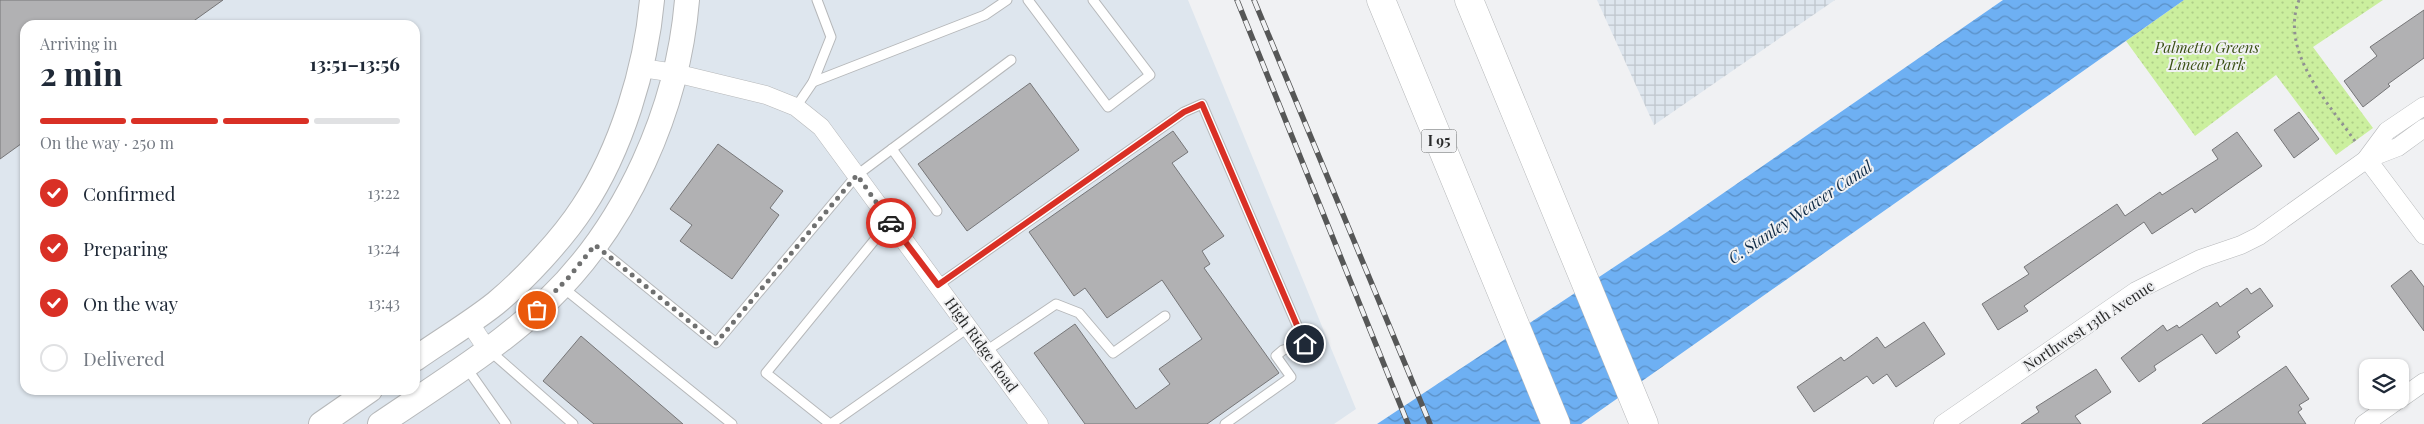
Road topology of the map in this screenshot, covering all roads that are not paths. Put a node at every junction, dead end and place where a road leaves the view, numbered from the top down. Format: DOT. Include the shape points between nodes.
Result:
graph roads {
  1 [pos="652,0"];
  2 [pos="688,0"];
  3 [pos="817,0"];
  4 [pos="1007,0"];
  5 [pos="1028,0"];
  6 [pos="1093,0"];
  7 [pos="1381,0"];
  8 [pos="1469,0"];
  9 [pos="1011,60"];
  10 [pos="642,68"];
  11 [pos="675,73"];
  12 [pos="813,82"];
  13 [pos="2424,106"];
  14 [pos="796,107"];
  15 [pos="2424,128"];
  16 [pos="892,149"];
  17 [pos="2367,159"];
  18 [pos="857,175"];
  19 [pos="937,211"];
  20 [pos="890,221"];
  21 [pos="2424,235"];
  22 [pos="595,245"];
  23 [pos="938,285"];
  24 [pos="561,286"];
  25 [pos="1165,316"];
  26 [pos="469,322"];
  27 [pos="968,327"];
  28 [pos="488,349"];
  29 [pos="986,351"];
  30 [pos="420,356"];
  31 [pos="465,365"];
  32 [pos="2424,382"];
  33 [pos="2409,392"];
  34 [pos="363,395"];
  35 [pos="2385,409"];
  36 [pos="321,424"];
  37 [pos="380,424"];
  38 [pos="506,424"];
  39 [pos="573,424"];
  40 [pos="732,424"];
  41 [pos="831,424"];
  42 [pos="1039,424"];
  43 [pos="1225,424"];
  44 [pos="1556,424"];
  45 [pos="1644,424"];
  46 [pos="1942,424"];
  47 [pos="2364,424"];
  1 -- 10 [label="street"];
  2 -- 11 [label="street"];
  3 -- 12 [label="lane" via="831,37"];
  4 -- 12 [label="lane" via="985,15"];
  5 -- 6 [label="lane" via="1108,107 1150,75"];
  7 -- 44 [label="highway, I 95"];
  8 -- 45 [label="highway"];
  9 -- 16 [label="lane"];
  10 -- 11 [label="street, High Ridge Road"];
  10 -- 26 [label="street" via="618,136 583,207 542,257 496,302"];
  11 -- 14 [label="street, High Ridge Road" via="766,94"];
  11 -- 22 [label="street" via="639,172"];
  12 -- 14 [label="lane"];
  13 -- 17 [label="street, Northwest 13th Avenue" via="2387,131"];
  14 -- 18 [label="street, High Ridge Road" via="821,127"];
  15 -- 17 [label="street, Northwest 13th Avenue" via="2398,147"];
  16 -- 18 [label="lane"];
  16 -- 19 [label="lane"];
  17 -- 21 [label="street"];
  17 -- 46 [label="street, Northwest 13th Avenue" via="2260,236 2200,259 2136,291"];
  18 -- 20 [label="street, High Ridge Road"];
  18 -- 22 [label="lane" via="716,343"];
  20 -- 23 [label="street, High Ridge Road"];
  20 -- 41 [label="lane" via="766,373"];
  22 -- 24 [label="street"];
  23 -- 27 [label="street, High Ridge Road"];
  23 -- 43 [label="lane" via="1184,112 1202,104 1305,344 1276,356 1291,377"];
  24 -- 28 [label="street" via="525,321"];
  24 -- 40 [label="lane"];
  25 -- 29 [label="lane" via="1113,354 1079,313 1056,304"];
  26 -- 28 [label="street"];
  26 -- 30 [label="street"];
  27 -- 29 [label="street, High Ridge Road"];
  27 -- 41 [label="lane"];
  28 -- 31 [label="street"];
  28 -- 39 [label="lane"];
  29 -- 42 [label="street, High Ridge Road"];
  31 -- 37 [label="street"];
  31 -- 38 [label="lane"];
  32 -- 33 [label="street"];
  34 -- 36 [label="street"];
  35 -- 47 [label="street"];
}
